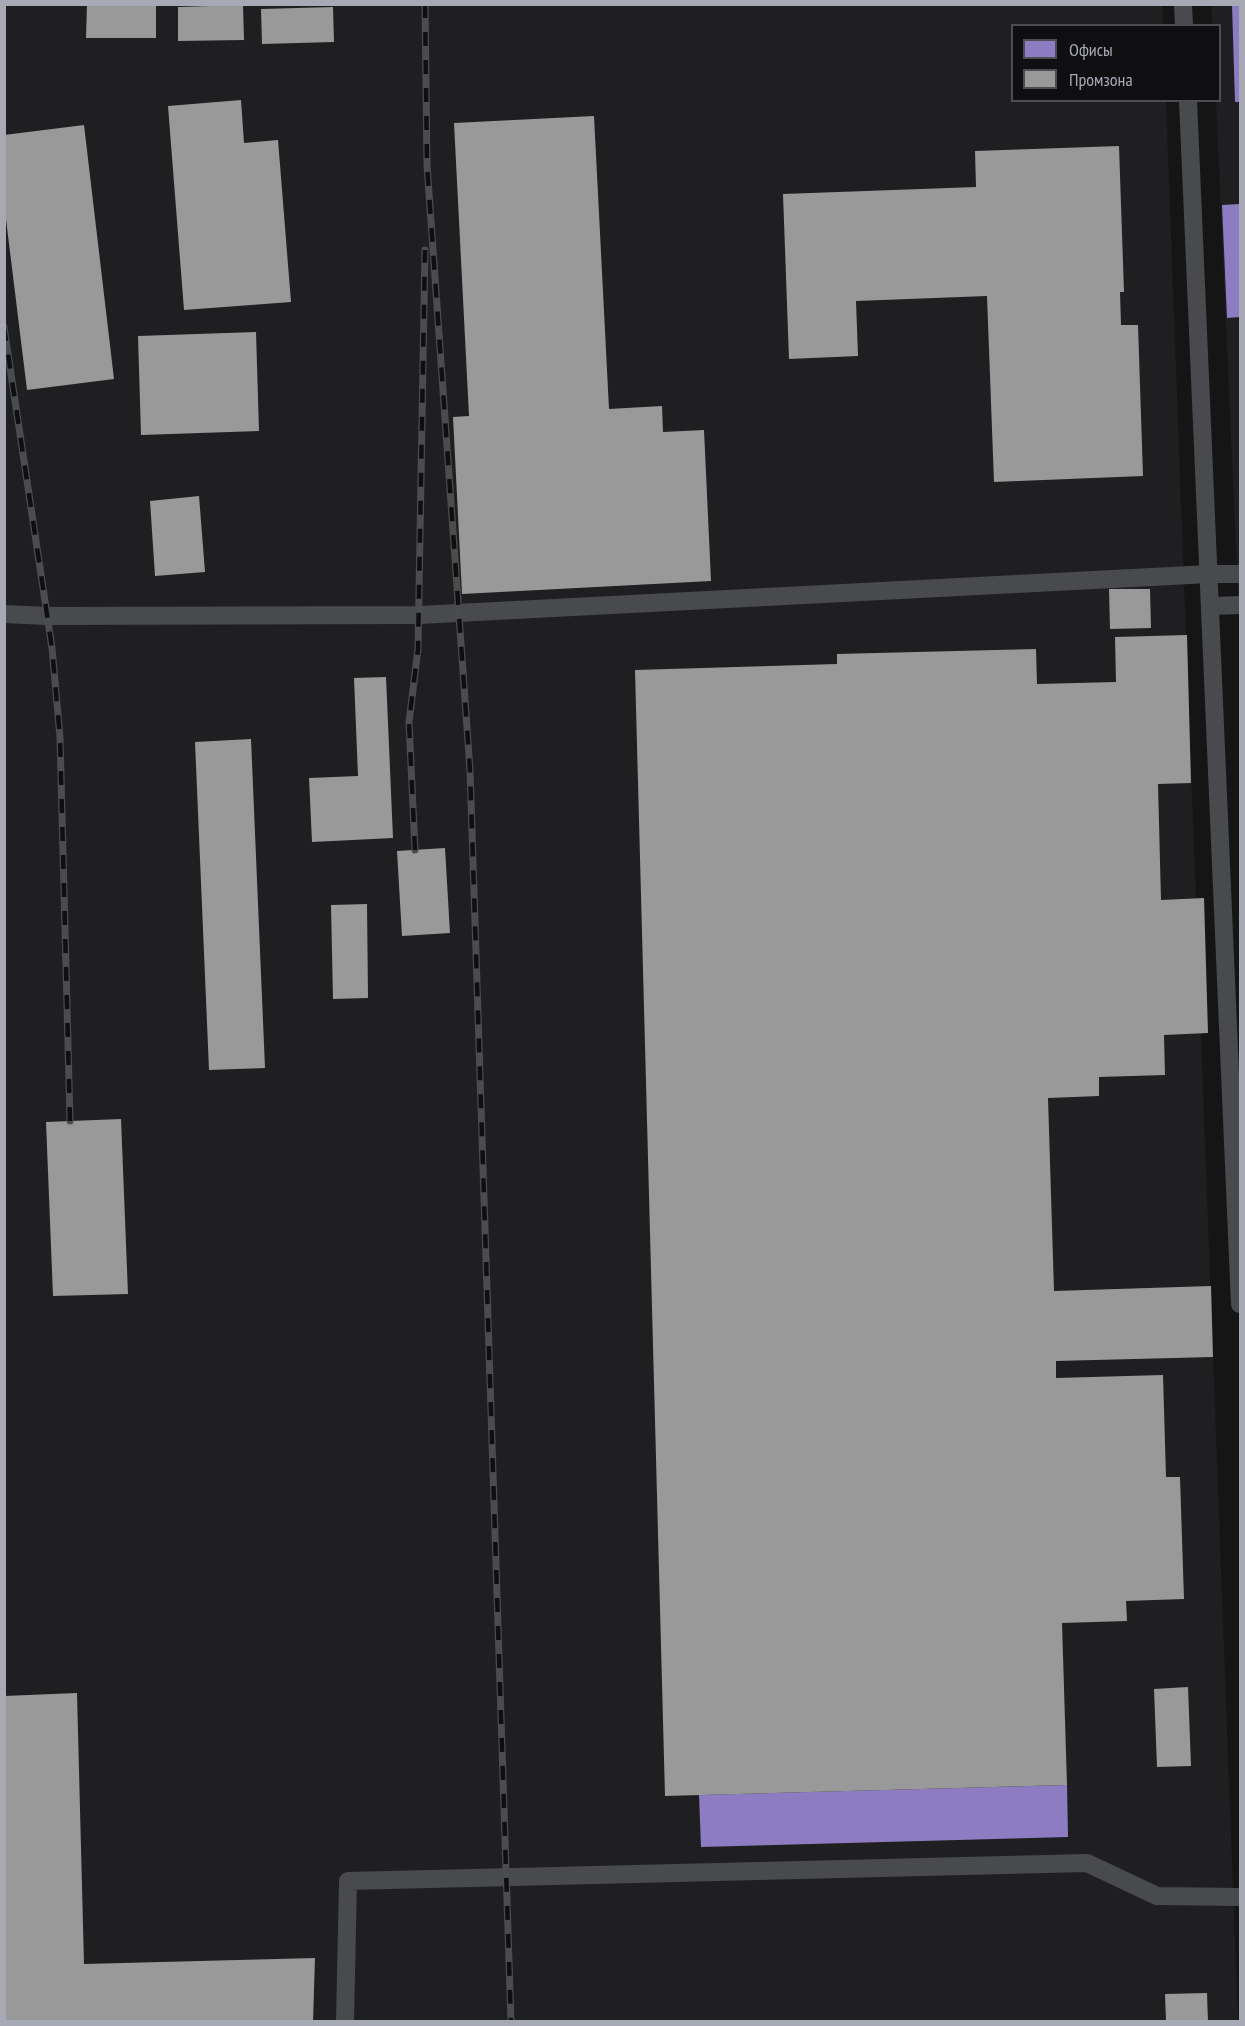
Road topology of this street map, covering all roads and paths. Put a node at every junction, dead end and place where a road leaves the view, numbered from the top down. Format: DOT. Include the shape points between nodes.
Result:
graph roads {
  1 [pos="1183,4"];
  2 [pos="1184,24"];
  3 [pos="1188,102"];
  4 [pos="1209,574"];
  5 [pos="1240,574"];
  6 [pos="1240,605"];
  7 [pos="1211,606"];
  8 [pos="4,614"];
  9 [pos="1240,1305"];
  10 [pos="1240,1897"];
  11 [pos="345,2022"];
  1 -- 2 [label="lane"];
  3 -- 4 [label="lane"];
  4 -- 5 [label="lane"];
  4 -- 7 [label="lane"];
  4 -- 8 [label="lane" via="419,615"];
  6 -- 7 [label="lane"];
  7 -- 9 [label="lane"];
  10 -- 11 [label="lane" via="1157,1896 1087,1863 348,1881"];
}
